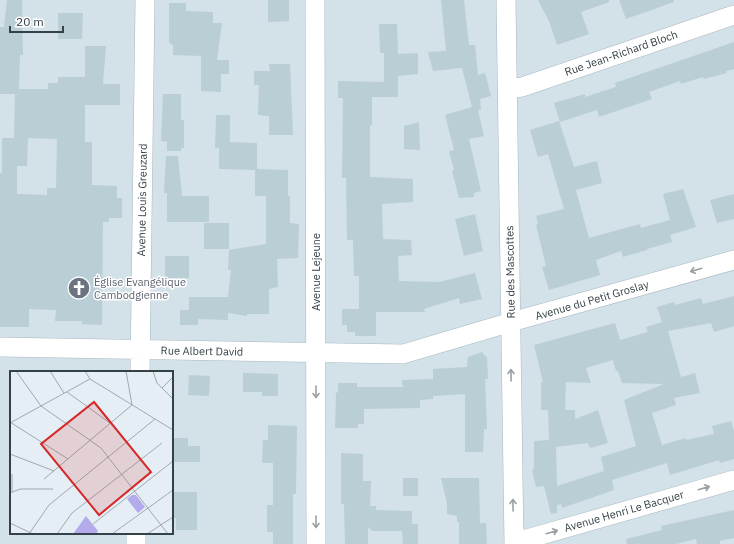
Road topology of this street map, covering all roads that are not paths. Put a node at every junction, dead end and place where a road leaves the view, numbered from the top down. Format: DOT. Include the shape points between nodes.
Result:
graph roads {
  1 [pos="145,0"];
  2 [pos="315,0"];
  3 [pos="506,0"];
  4 [pos="734,14"];
  5 [pos="508,89"];
  6 [pos="734,260"];
  7 [pos="511,322"];
  8 [pos="0,347"];
  9 [pos="140,350"];
  10 [pos="316,353"];
  11 [pos="403,354"];
  12 [pos="140,371"];
  13 [pos="734,480"];
  14 [pos="514,541"];
  15 [pos="316,544"];
  1 -- 9 [label="street, Avenue Louis Greuzard"];
  2 -- 10 [label="street, Avenue Lejeune"];
  3 -- 5 [label="street, Rue des Mascottes"];
  4 -- 5 [label="street, Rue Jean-Richard Bloch" via="522,87"];
  5 -- 7 [label="street, Rue des Mascottes"];
  6 -- 7 [label="street, Avenue du Petit Groslay, one-way"];
  7 -- 11 [label="street, Avenue du Petit Groslay"];
  14 -- 7 [label="street, Rue des Mascottes, one-way"];
  8 -- 9 [label="street, Rue Albert David"];
  9 -- 10 [label="street, Rue Albert David"];
  9 -- 12 [label="street, Avenue Louis Greuzard"];
  10 -- 11 [label="street, Rue Albert David"];
  10 -- 15 [label="street, Avenue Lejeune, one-way"];
  14 -- 13 [label="street, Avenue Henri Le Bacquer, one-way"];
}
